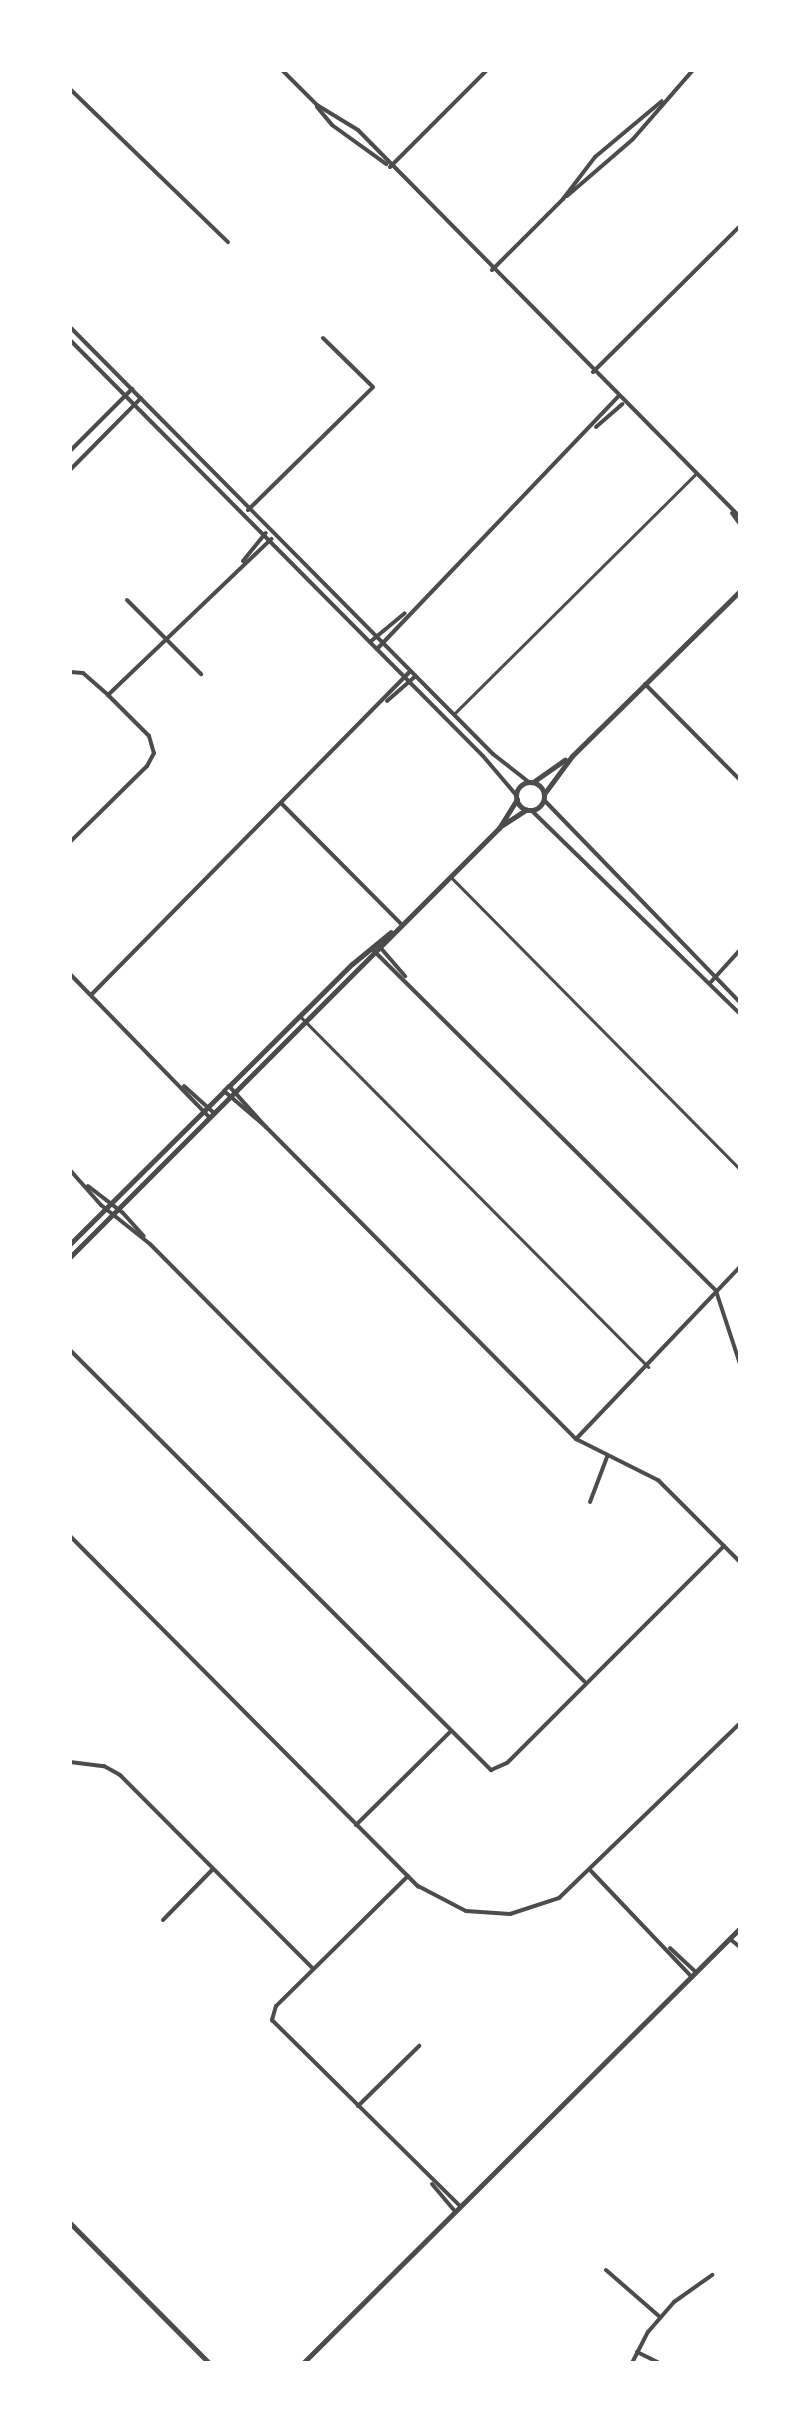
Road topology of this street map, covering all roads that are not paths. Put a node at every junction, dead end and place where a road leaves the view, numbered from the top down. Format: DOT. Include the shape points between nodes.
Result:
graph roads {
  1 [pos="282,70"];
  2 [pos="487,70"];
  3 [pos="693,70"];
  4 [pos="70,90"];
  5 [pos="662,101"];
  6 [pos="316,105"];
  7 [pos="390,167"];
  8 [pos="563,199"];
  9 [pos="740,226"];
  10 [pos="228,242"];
  11 [pos="492,270"];
  12 [pos="70,327"];
  13 [pos="323,338"];
  14 [pos="70,340"];
  15 [pos="593,372"];
  16 [pos="132,390"];
  17 [pos="126,396"];
  18 [pos="618,397"];
  19 [pos="141,398"];
  20 [pos="624,403"];
  21 [pos="134,405"];
  22 [pos="588,432"];
  23 [pos="70,451"];
  24 [pos="70,470"];
  25 [pos="695,475"];
  26 [pos="726,505"];
  27 [pos="250,509"];
  28 [pos="244,514"];
  29 [pos="740,516"];
  30 [pos="740,524"];
  31 [pos="270,529"];
  32 [pos="275,534"];
  33 [pos="264,535"];
  34 [pos="270,540"];
  35 [pos="240,564"];
  36 [pos="740,588"];
  37 [pos="127,600"];
  38 [pos="413,607"];
  39 [pos="377,636"];
  40 [pos="166,639"];
  41 [pos="370,642"];
  42 [pos="383,642"];
  43 [pos="377,649"];
  44 [pos="70,672"];
  45 [pos="414,673"];
  46 [pos="201,674"];
  47 [pos="408,679"];
  48 [pos="644,684"];
  49 [pos="108,694"];
  50 [pos="454,714"];
  51 [pos="572,756"];
  52 [pos="740,780"];
  53 [pos="531,783"];
  54 [pos="544,797"];
  55 [pos="517,798"];
  56 [pos="282,804"];
  57 [pos="529,810"];
  58 [pos="498,828"];
  59 [pos="70,842"];
  60 [pos="450,876"];
  61 [pos="401,924"];
  62 [pos="376,948"];
  63 [pos="740,950"];
  64 [pos="725,964"];
  65 [pos="711,973"];
  66 [pos="70,974"];
  67 [pos="716,978"];
  68 [pos="705,979"];
  69 [pos="710,984"];
  70 [pos="91,995"];
  71 [pos="740,1002"];
  72 [pos="740,1014"];
  73 [pos="300,1016"];
  74 [pos="306,1023"];
  75 [pos="226,1088"];
  76 [pos="234,1095"];
  77 [pos="205,1109"];
  78 [pos="212,1116"];
  79 [pos="740,1169"];
  80 [pos="70,1170"];
  81 [pos="108,1206"];
  82 [pos="116,1212"];
  83 [pos="70,1244"];
  84 [pos="70,1258"];
  85 [pos="740,1267"];
  86 [pos="716,1291"];
  87 [pos="70,1350"];
  88 [pos="740,1364"];
  89 [pos="648,1367"];
  90 [pos="576,1439"];
  91 [pos="607,1457"];
  92 [pos="590,1502"];
  93 [pos="70,1536"];
  94 [pos="724,1546"];
  95 [pos="740,1562"];
  96 [pos="586,1682"];
  97 [pos="740,1722"];
  98 [pos="450,1732"];
  99 [pos="70,1762"];
  100 [pos="356,1825"];
  101 [pos="214,1868"];
  102 [pos="591,1871"];
  103 [pos="408,1876"];
  104 [pos="163,1920"];
  105 [pos="739,1932"];
  106 [pos="730,1938"];
  107 [pos="740,1947"];
  108 [pos="313,1969"];
  109 [pos="694,1974"];
  110 [pos="418,2046"];
  111 [pos="358,2107"];
  112 [pos="458,2209"];
  113 [pos="70,2224"];
  114 [pos="606,2270"];
  115 [pos="712,2275"];
  116 [pos="660,2317"];
  117 [pos="637,2352"];
  118 [pos="209,2363"];
  119 [pos="302,2363"];
  120 [pos="632,2363"];
  121 [pos="660,2363"];
  1 -- 6 [label="street"];
  2 -- 7 [label="street"];
  3 -- 5 [label="street"];
  4 -- 10 [label="street"];
  5 -- 8 [label="street" via="595,157"];
  5 -- 8 [label="street" via="633,140"];
  6 -- 7 [label="street" via="328,122"];
  6 -- 7 [label="street" via="358,130"];
  7 -- 11 [label="street"];
  8 -- 11 [label="street"];
  9 -- 15 [label="street"];
  11 -- 15 [label="street"];
  12 -- 16 [label="street"];
  13 -- 27 [label="street" via="373,388"];
  14 -- 17 [label="street"];
  15 -- 18 [label="street"];
  16 -- 17 [label="street"];
  16 -- 19 [label="street"];
  17 -- 21 [label="street"];
  17 -- 23 [label="street"];
  18 -- 20 [label="street"];
  18 -- 22 [label="street"];
  19 -- 21 [label="street"];
  19 -- 27 [label="street"];
  20 -- 22 [label="street"];
  20 -- 25 [label="street"];
  21 -- 24 [label="street"];
  21 -- 28 [label="street"];
  22 -- 38 [label="street"];
  25 -- 26 [label="street"];
  25 -- 50 [label="lane"];
  26 -- 29 [label="street"];
  26 -- 30 [label="street"];
  27 -- 28 [label="street"];
  27 -- 31 [label="street"];
  28 -- 33 [label="street"];
  31 -- 32 [label="street"];
  31 -- 33 [label="street"];
  32 -- 34 [label="street"];
  32 -- 39 [label="street"];
  33 -- 34 [label="street"];
  33 -- 35 [label="street"];
  34 -- 35 [label="street"];
  34 -- 41 [label="street"];
  35 -- 40 [label="street"];
  36 -- 48 [label="street"];
  37 -- 40 [label="street"];
  38 -- 39 [label="street"];
  38 -- 42 [label="street"];
  39 -- 41 [label="street"];
  39 -- 42 [label="street"];
  40 -- 46 [label="street"];
  40 -- 49 [label="street"];
  41 -- 43 [label="street"];
  42 -- 43 [label="street"];
  42 -- 45 [label="street"];
  43 -- 47 [label="street"];
  44 -- 49 [label="street" via="84,673"];
  45 -- 47 [label="street"];
  45 -- 50 [label="street"];
  47 -- 55 [label="street"];
  47 -- 56 [label="street"];
  48 -- 51 [label="street"];
  48 -- 52 [label="street"];
  49 -- 59 [label="street" via="149,736 154,753"];
  50 -- 53 [label="street"];
  51 -- 53 [label="street"];
  51 -- 54 [label="street"];
  53 -- 54 [label="street"];
  53 -- 55 [label="street" via="522,785"];
  54 -- 57 [label="street"];
  54 -- 65 [label="street"];
  55 -- 57 [label="street"];
  55 -- 58 [label="street"];
  56 -- 61 [label="street"];
  56 -- 70 [label="street"];
  57 -- 58 [label="street"];
  57 -- 68 [label="street"];
  58 -- 60 [label="street"];
  60 -- 61 [label="street"];
  60 -- 79 [label="lane"];
  61 -- 62 [label="street"];
  62 -- 73 [label="street"];
  62 -- 74 [label="street"];
  62 -- 86 [label="street"];
  63 -- 64 [label="street"];
  64 -- 65 [label="street"];
  64 -- 67 [label="street"];
  65 -- 67 [label="street"];
  65 -- 68 [label="street"];
  66 -- 70 [label="street"];
  67 -- 69 [label="street"];
  67 -- 71 [label="street"];
  68 -- 69 [label="street"];
  69 -- 72 [label="street"];
  70 -- 77 [label="street"];
  73 -- 74 [label="lane"];
  73 -- 75 [label="street"];
  74 -- 76 [label="street"];
  74 -- 89 [label="lane"];
  75 -- 76 [label="street"];
  75 -- 77 [label="street"];
  76 -- 78 [label="street"];
  76 -- 90 [label="street"];
  77 -- 78 [label="street"];
  77 -- 81 [label="street"];
  78 -- 82 [label="street"];
  80 -- 81 [label="street"];
  81 -- 82 [label="street"];
  81 -- 83 [label="street"];
  82 -- 84 [label="street"];
  82 -- 96 [label="street"];
  85 -- 86 [label="street"];
  86 -- 88 [label="street"];
  86 -- 89 [label="street"];
  87 -- 98 [label="street"];
  89 -- 90 [label="street"];
  90 -- 91 [label="street"];
  91 -- 92 [label="street"];
  91 -- 94 [label="street" via="658,1480"];
  93 -- 100 [label="street"];
  94 -- 95 [label="street"];
  94 -- 96 [label="street"];
  96 -- 98 [label="street" via="494,1771"];
  97 -- 102 [label="street"];
  98 -- 100 [label="street"];
  99 -- 101 [label="street" via="120,1775"];
  100 -- 103 [label="street"];
  101 -- 104 [label="street"];
  101 -- 108 [label="street"];
  102 -- 103 [label="street" via="547,1904 495,1915 453,1908"];
  102 -- 109 [label="street"];
  103 -- 108 [label="street"];
  105 -- 106 [label="street"];
  106 -- 107 [label="street"];
  106 -- 109 [label="street"];
  108 -- 111 [label="street" via="274,2009 272,2020"];
  109 -- 112 [label="street"];
  110 -- 111 [label="street"];
  111 -- 112 [label="street"];
  112 -- 119 [label="street"];
  113 -- 118 [label="street"];
  114 -- 116 [label="street"];
  115 -- 116 [label="street"];
  116 -- 117 [label="street"];
  117 -- 120 [label="street"];
  117 -- 121 [label="street"];
}
